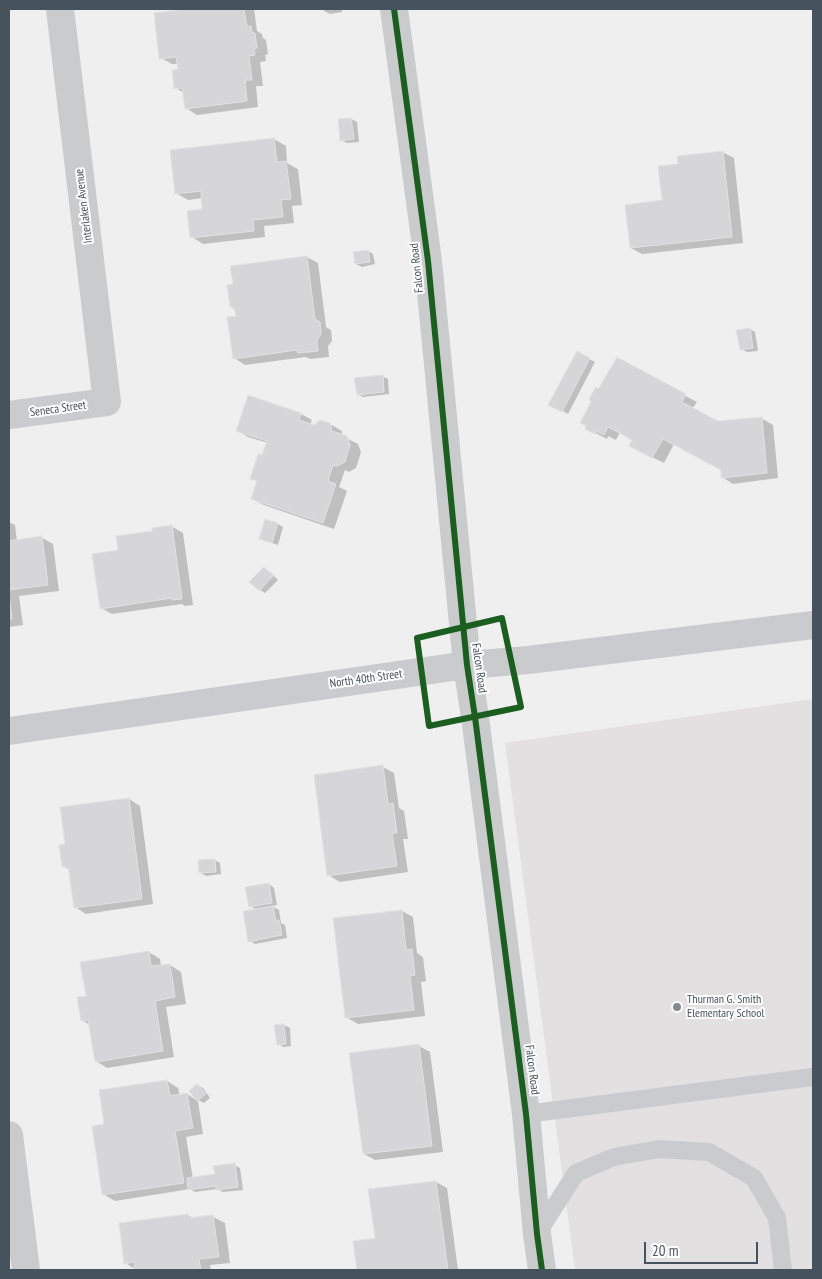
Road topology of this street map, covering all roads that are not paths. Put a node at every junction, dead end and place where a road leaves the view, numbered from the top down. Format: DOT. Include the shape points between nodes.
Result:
graph roads {
  1 [pos="60,9"];
  2 [pos="394,9"];
  3 [pos="107,402"];
  4 [pos="9,416"];
  5 [pos="813,625"];
  6 [pos="467,664"];
  7 [pos="9,731"];
  8 [pos="813,1076"];
  9 [pos="526,1114"];
  10 [pos="9,1135"];
  11 [pos="537,1234"];
  12 [pos="26,1270"];
  13 [pos="542,1270"];
  14 [pos="783,1270"];
  1 -- 3 [label="street, Interlaken Avenue"];
  2 -- 6 [label="street, Falcon Road" via="428,261"];
  3 -- 4 [label="street, Seneca Street"];
  5 -- 6 [label="street, North 40th Street" via="528,660"];
  6 -- 7 [label="street, North 40th Street"];
  6 -- 9 [label="street, Falcon Road"];
  8 -- 9 [label="lane"];
  9 -- 11 [label="street, Falcon Road"];
  10 -- 12 [label="street"];
  11 -- 13 [label="street, Falcon Road"];
  11 -- 14 [label="lane" via="576,1173 614,1157 659,1149 709,1152 754,1178 776,1218"];
}
